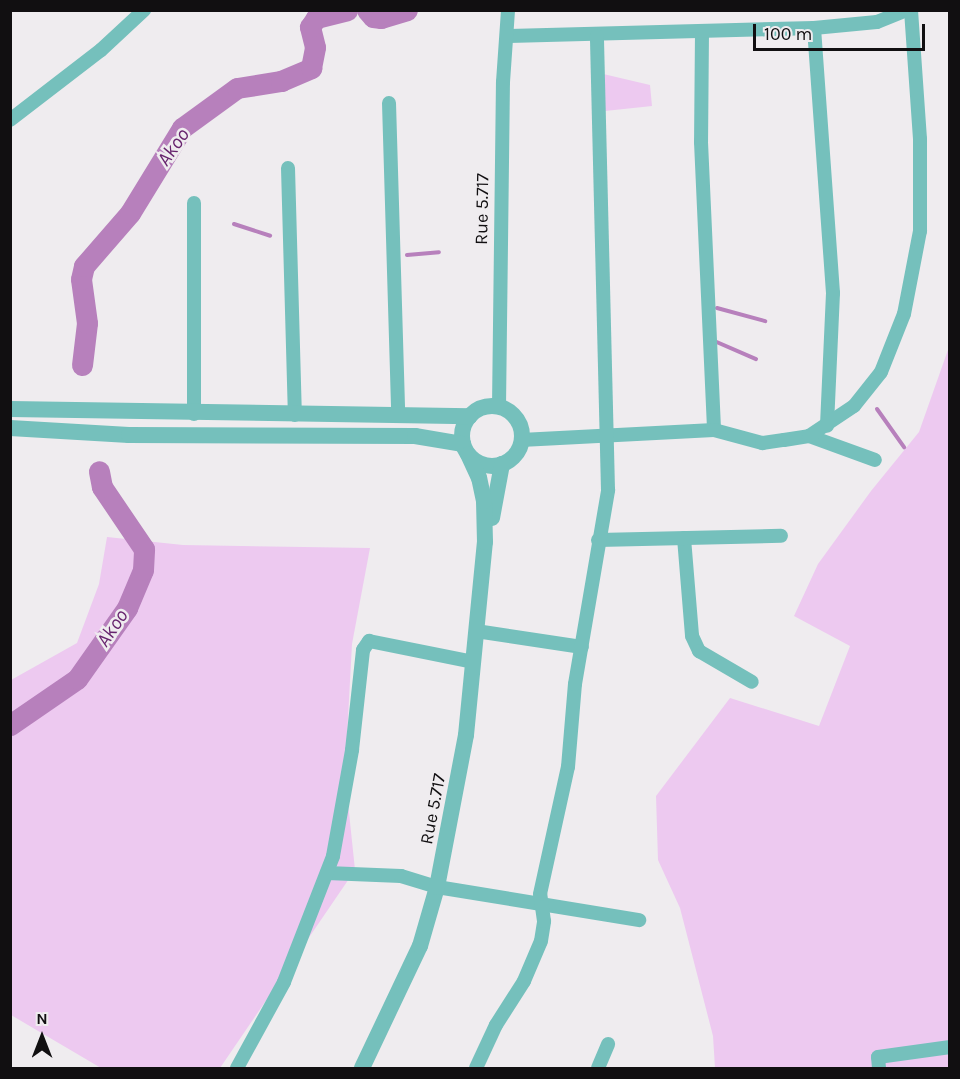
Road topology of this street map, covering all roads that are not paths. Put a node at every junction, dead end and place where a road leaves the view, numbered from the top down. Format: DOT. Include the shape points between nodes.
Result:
graph roads {
  1 [pos="144,10"];
  2 [pos="508,10"];
  3 [pos="909,10"];
  4 [pos="814,28"];
  5 [pos="702,32"];
  6 [pos="509,36"];
  7 [pos="597,36"];
  8 [pos="389,103"];
  9 [pos="10,120"];
  10 [pos="288,168"];
  11 [pos="194,203"];
  12 [pos="499,407"];
  13 [pos="10,409"];
  14 [pos="194,414"];
  15 [pos="398,415"];
  16 [pos="295,416"];
  17 [pos="470,416"];
  18 [pos="827,426"];
  19 [pos="10,428"];
  20 [pos="714,430"];
  21 [pos="606,436"];
  22 [pos="808,436"];
  23 [pos="521,441"];
  24 [pos="466,449"];
  25 [pos="875,460"];
  26 [pos="502,464"];
  27 [pos="781,536"];
  28 [pos="684,538"];
  29 [pos="598,540"];
  30 [pos="485,542"];
  31 [pos="476,632"];
  32 [pos="582,646"];
  33 [pos="473,662"];
  34 [pos="752,682"];
  35 [pos="327,873"];
  36 [pos="437,887"];
  37 [pos="540,903"];
  38 [pos="639,920"];
  39 [pos="608,1044"];
  40 [pos="950,1047"];
  41 [pos="237,1068"];
  42 [pos="362,1068"];
  43 [pos="476,1068"];
  44 [pos="598,1068"];
  45 [pos="879,1068"];
  1 -- 9 [label="street" via="101,50"];
  2 -- 6 [label="street, Rue 5.717"];
  3 -- 4 [label="street" via="877,22"];
  3 -- 18 [label="street" via="921,184 914,278 881,372 854,406"];
  4 -- 5 [label="street"];
  4 -- 18 [label="street" via="833,294"];
  5 -- 7 [label="street"];
  5 -- 20 [label="street" via="701,141"];
  6 -- 7 [label="street"];
  6 -- 12 [label="street, Rue 5.717" via="502,82"];
  7 -- 21 [label="street"];
  8 -- 15 [label="street"];
  10 -- 16 [label="street"];
  11 -- 14 [label="street"];
  12 -- 17 [label="street" via="483,408"];
  12 -- 23 [label="street" via="519,423"];
  13 -- 14 [label="street"];
  14 -- 16 [label="street"];
  15 -- 16 [label="street"];
  15 -- 17 [label="street"];
  17 -- 24 [label="street" via="462,434"];
  18 -- 22 [label="street"];
  19 -- 24 [label="street" via="129,435 415,436"];
  20 -- 21 [label="street"];
  20 -- 22 [label="street" via="762,443"];
  21 -- 23 [label="street"];
  21 -- 29 [label="street" via="608,490"];
  22 -- 25 [label="street"];
  23 -- 26 [label="street" via="515,455"];
  24 -- 26 [label="street" via="483,465"];
  24 -- 30 [label="street, Rue 5.717" via="480,478"];
  26 -- 30 [label="street, Rue 5.717"];
  27 -- 28 [label="street"];
  28 -- 29 [label="street"];
  28 -- 34 [label="street" via="692,636 699,651"];
  29 -- 32 [label="street"];
  30 -- 31 [label="street, Rue 5.717"];
  31 -- 32 [label="street"];
  31 -- 33 [label="street, Rue 5.717"];
  32 -- 37 [label="street" via="574,684 568,767"];
  33 -- 35 [label="street" via="369,641 363,650 352,750"];
  33 -- 36 [label="street, Rue 5.717" via="466,735"];
  35 -- 36 [label="street" via="401,876"];
  35 -- 41 [label="street" via="284,982"];
  36 -- 37 [label="street"];
  36 -- 42 [label="street, Rue 5.717" via="420,946"];
  37 -- 38 [label="street"];
  37 -- 43 [label="street" via="544,921 541,941 524,981 496,1025"];
  39 -- 44 [label="street"];
  40 -- 45 [label="street" via="878,1057"];
}
